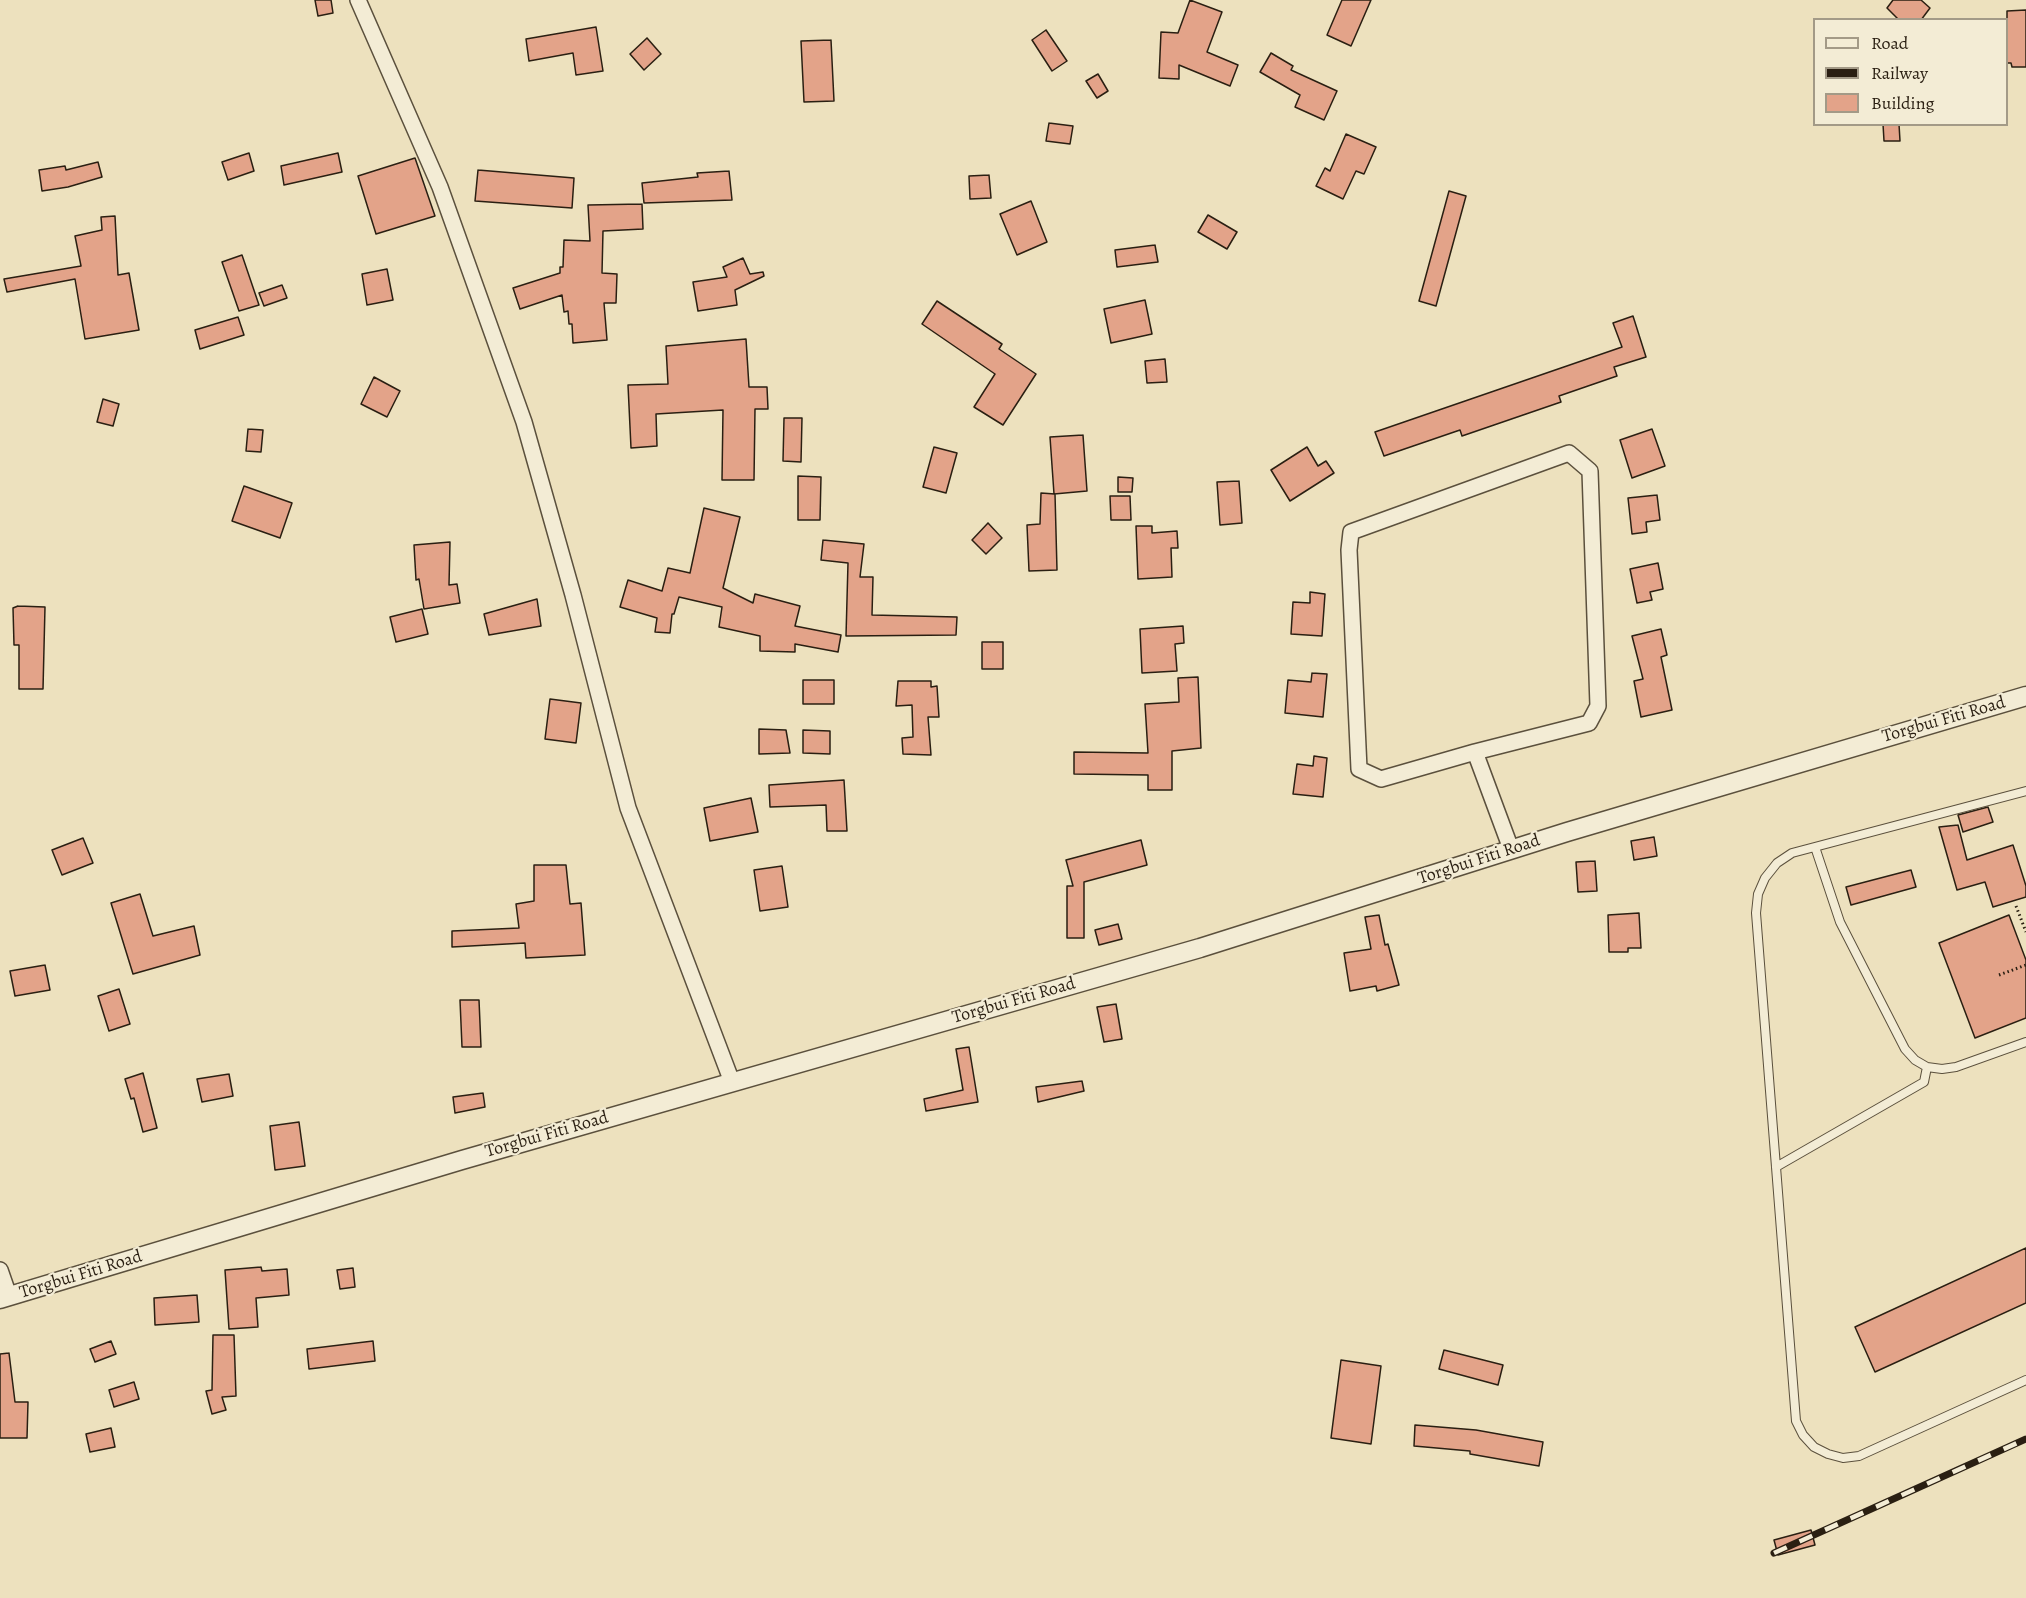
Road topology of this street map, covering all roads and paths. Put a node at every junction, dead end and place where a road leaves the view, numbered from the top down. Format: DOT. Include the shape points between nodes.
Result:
graph roads {
  1 [pos="358,0"];
  2 [pos="2026,696"];
  3 [pos="1475,752"];
  4 [pos="2026,791"];
  5 [pos="1815,847"];
  6 [pos="1511,849"];
  7 [pos="2016,906"];
  8 [pos="2026,932"];
  9 [pos="2026,964"];
  10 [pos="1999,975"];
  11 [pos="2026,1042"];
  12 [pos="1928,1067"];
  13 [pos="732,1082"];
  14 [pos="1776,1167"];
  15 [pos="0,1270"];
  16 [pos="5,1298"];
  17 [pos="2026,1380"];
  1 -- 13 [label="street" via="440,187 524,422 628,808"];
  2 -- 6 [label="street, Torgbui Fiti Road"];
  3 -- 3 [label="street" via="1381,779 1359,769 1351,532 1569,453 1590,471 1598,706 1590,723"];
  3 -- 6 [label="street"];
  4 -- 5 [label="lane"];
  5 -- 12 [label="lane" via="1840,922 1883,1007 1905,1049"];
  5 -- 14 [label="lane" via="1792,853 1777,863 1758,894 1756,913"];
  6 -- 13 [label="street, Torgbui Fiti Road" via="1200,948"];
  7 -- 8 [label="path"];
  9 -- 10 [label="path"];
  11 -- 12 [label="lane" via="1956,1067"];
  12 -- 14 [label="lane" via="1924,1082"];
  13 -- 16 [label="street, Torgbui Fiti Road"];
  14 -- 17 [label="lane" via="1796,1421 1814,1447 1843,1458 1859,1456"];
  15 -- 16 [label="street"];
}
